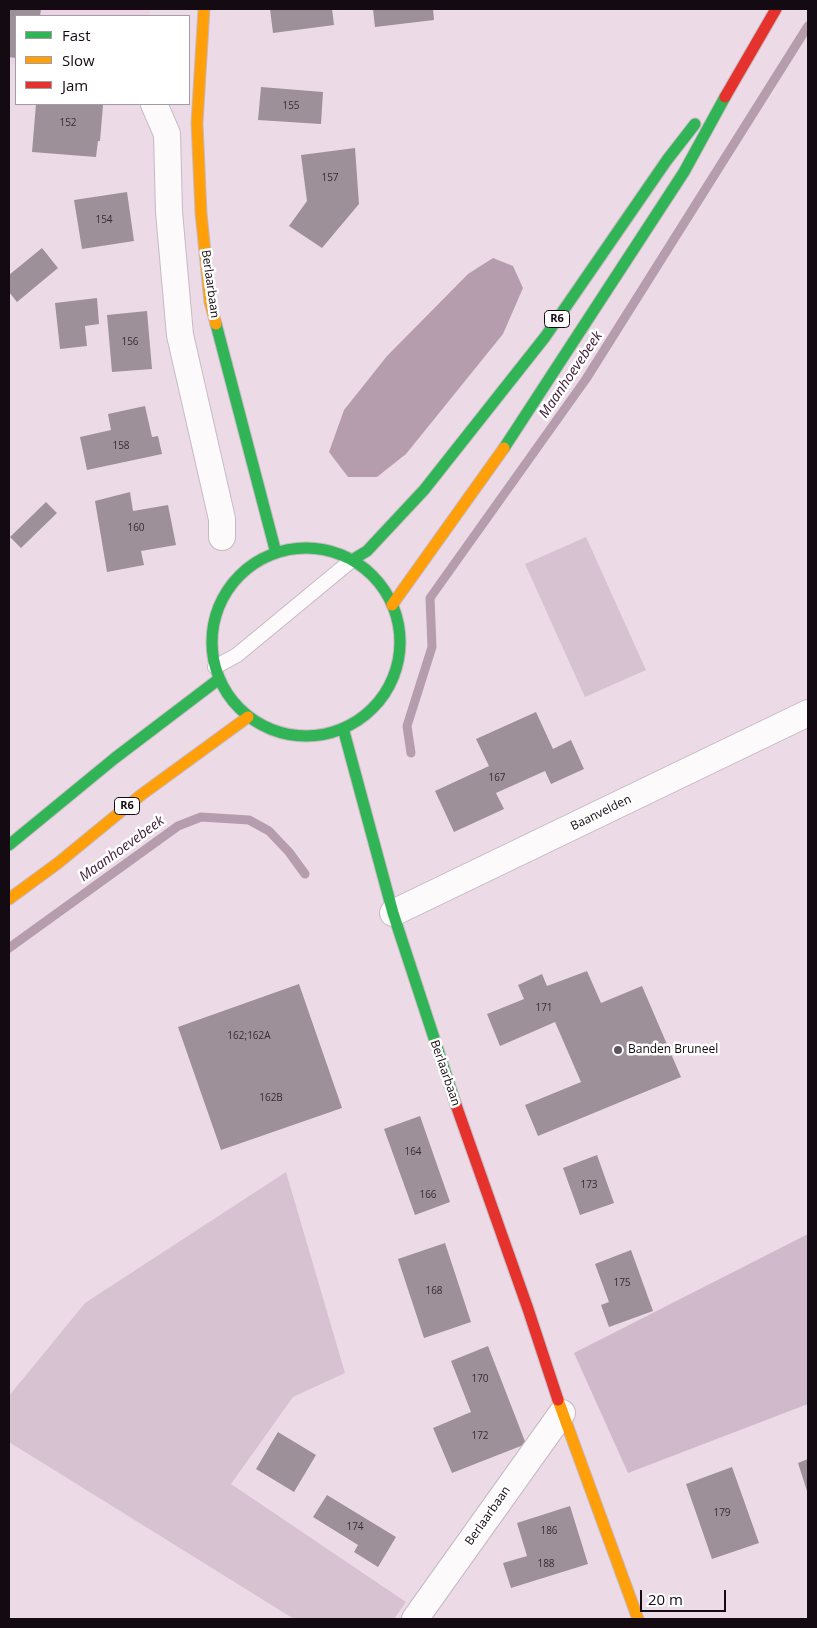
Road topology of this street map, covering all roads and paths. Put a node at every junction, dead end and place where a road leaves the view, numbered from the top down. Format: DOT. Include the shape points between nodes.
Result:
graph roads {
  1 [pos="204,9"];
  2 [pos="776,9"];
  3 [pos="195,47"];
  4 [pos="744,62"];
  5 [pos="154,105"];
  6 [pos="222,537"];
  7 [pos="276,553"];
  8 [pos="352,560"];
  9 [pos="392,605"];
  10 [pos="217,673"];
  11 [pos="808,713"];
  12 [pos="248,717"];
  13 [pos="343,728"];
  14 [pos="9,845"];
  15 [pos="9,899"];
  16 [pos="393,913"];
  17 [pos="562,1413"];
  18 [pos="415,1619"];
  19 [pos="638,1619"];
  1 -- 3 [label="main road, Berlaarbaan"];
  2 -- 4 [label="main road, R6"];
  3 -- 7 [label="main road, Berlaarbaan" via="198,169 210,302"];
  4 -- 8 [label="main road, R6" via="667,160 544,337 424,490 367,551"];
  4 -- 9 [label="main road, R6" via="679,180 488,472"];
  5 -- 6 [label="street" via="167,134 180,336 222,519"];
  7 -- 8 [label="main road" via="291,549 323,549"];
  7 -- 10 [label="main road" via="254,563 236,578 223,598 214,620 212,644"];
  8 -- 9 [label="main road" via="382,586"];
  8 -- 10 [label="lane"];
  9 -- 13 [label="main road" via="400,641 393,676 373,707"];
  10 -- 12 [label="main road" via="231,699"];
  10 -- 14 [label="main road"];
  11 -- 16 [label="street, Baanvelden"];
  12 -- 13 [label="main road" via="269,729 294,735 319,735"];
  12 -- 15 [label="main road, R6" via="141,795"];
  13 -- 16 [label="main road, Berlaarbaan"];
  16 -- 17 [label="main road, Berlaarbaan"];
  17 -- 18 [label="street, Berlaarbaan"];
  17 -- 19 [label="main road, Berlaarbaan"];
}
